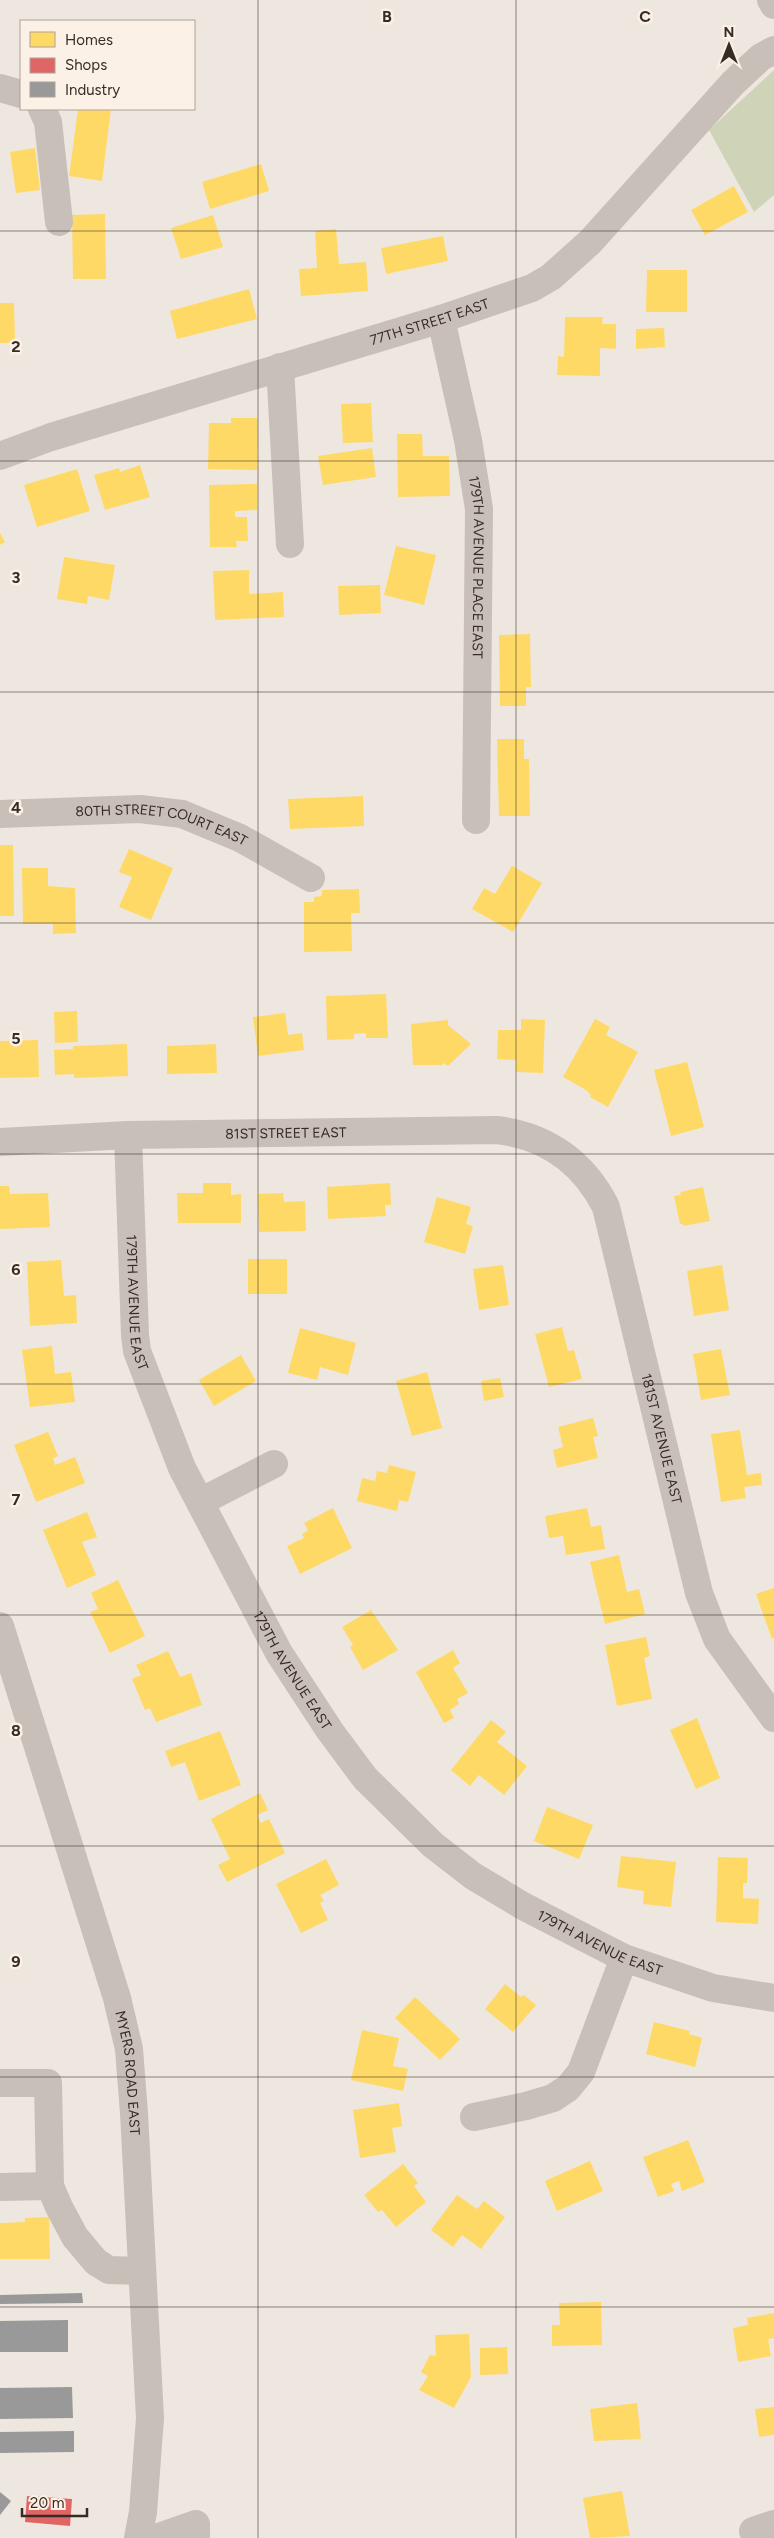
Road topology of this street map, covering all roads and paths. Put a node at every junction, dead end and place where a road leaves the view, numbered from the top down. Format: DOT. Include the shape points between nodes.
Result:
graph roads {
  1 [pos="771,0"];
  2 [pos="774,5"];
  3 [pos="774,50"];
  4 [pos="0,88"];
  5 [pos="20,94"];
  6 [pos="42,110"];
  7 [pos="59,222"];
  8 [pos="441,319"];
  9 [pos="280,367"];
  10 [pos="0,456"];
  11 [pos="290,544"];
  12 [pos="0,814"];
  13 [pos="476,820"];
  14 [pos="311,878"];
  15 [pos="128,1135"];
  16 [pos="0,1142"];
  17 [pos="566,1156"];
  18 [pos="274,1464"];
  19 [pos="200,1502"];
  20 [pos="0,1626"];
  21 [pos="774,1718"];
  22 [pos="624,1958"];
  23 [pos="774,1998"];
  24 [pos="0,2083"];
  25 [pos="474,2117"];
  26 [pos="50,2186"];
  27 [pos="0,2187"];
  28 [pos="142,2270"];
  29 [pos="138,2538"];
  30 [pos="156,2538"];
  31 [pos="196,2538"];
  1 -- 2 [label="street"];
  3 -- 8 [label="street, 77TH STREET EAST" via="761,57 732,83 590,242 551,277 511,297"];
  4 -- 5 [label="street"];
  6 -- 7 [label="street" via="48,122"];
  8 -- 9 [label="street, 77TH STREET EAST"];
  8 -- 13 [label="street, 179TH AVENUE PLACE EAST" via="468,440 479,508"];
  9 -- 10 [label="street, 77TH STREET EAST" via="51,436"];
  9 -- 11 [label="street"];
  12 -- 14 [label="street, 80TH STREET COURT EAST" via="140,809 182,814 240,838"];
  15 -- 16 [label="street, 81ST STREET EAST"];
  15 -- 17 [label="street, 81ST STREET EAST" via="497,1130 530,1137"];
  15 -- 19 [label="street, 179TH AVENUE EAST" via="138,1351 182,1468"];
  17 -- 21 [label="street, 181ST AVENUE EAST" via="590,1180 606,1207 700,1594 717,1639"];
  18 -- 19 [label="street"];
  19 -- 22 [label="street, 179TH AVENUE EAST" via="279,1653 365,1778 433,1845 473,1876 523,1906"];
  20 -- 28 [label="street, MYERS ROAD EAST" via="117,1998 129,2049"];
  22 -- 23 [label="street, 179TH AVENUE EAST" via="689,1981"];
  22 -- 25 [label="street" via="581,2072 568,2088 553,2098"];
  24 -- 26 [label="street" via="48,2083"];
  26 -- 27 [label="street"];
  26 -- 28 [label="street" via="75,2236 96,2262 109,2270"];
  28 -- 29 [label="street, MYERS ROAD EAST" via="150,2418"];
  30 -- 31 [label="street" via="196,2524"];
}
